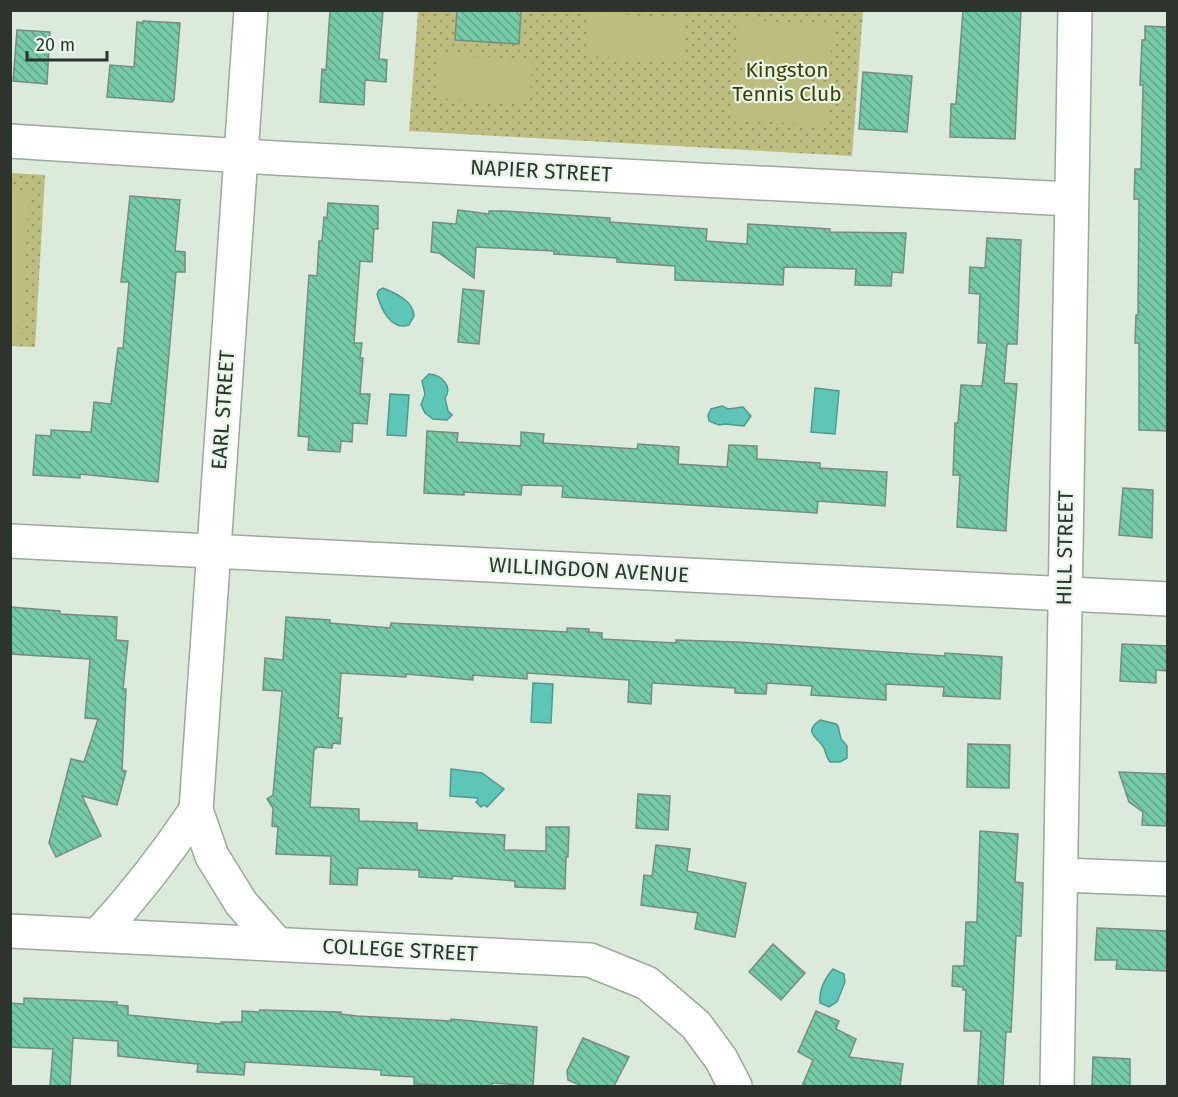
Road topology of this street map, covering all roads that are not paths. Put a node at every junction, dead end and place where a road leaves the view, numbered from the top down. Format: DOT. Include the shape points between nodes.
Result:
graph roads {
  1 [pos="251,10"];
  2 [pos="1075,10"];
  3 [pos="10,141"];
  4 [pos="240,155"];
  5 [pos="1071,199"];
  6 [pos="10,541"];
  7 [pos="214,552"];
  8 [pos="1065,594"];
  9 [pos="1167,599"];
  10 [pos="196,810"];
  11 [pos="1061,875"];
  12 [pos="1167,879"];
  13 [pos="10,931"];
  14 [pos="98,935"];
  15 [pos="277,944"];
  16 [pos="735,1086"];
  17 [pos="1057,1086"];
  1 -- 4 [label="street, EARL STREET"];
  2 -- 5 [label="street, HILL STREET"];
  3 -- 4 [label="street, NAPIER STREET"];
  4 -- 5 [label="street, NAPIER STREET"];
  4 -- 7 [label="street, EARL STREET"];
  5 -- 8 [label="street, HILL STREET"];
  6 -- 7 [label="street, WILLINGDON AVENUE"];
  7 -- 8 [label="street, WILLINGDON AVENUE"];
  7 -- 10 [label="street, EARL STREET"];
  8 -- 9 [label="street, WILLINGDON AVENUE"];
  8 -- 11 [label="street, HILL STREET"];
  10 -- 14 [label="street, EARL STREET" via="133,897"];
  10 -- 15 [label="street, EARL STREET" via="212,856 241,903"];
  11 -- 12 [label="street"];
  11 -- 17 [label="street, HILL STREET"];
  13 -- 14 [label="street, COLLEGE STREET"];
  14 -- 15 [label="street, COLLEGE STREET"];
  15 -- 16 [label="street, COLLEGE STREET" via="590,960 647,983 696,1025"];
}
